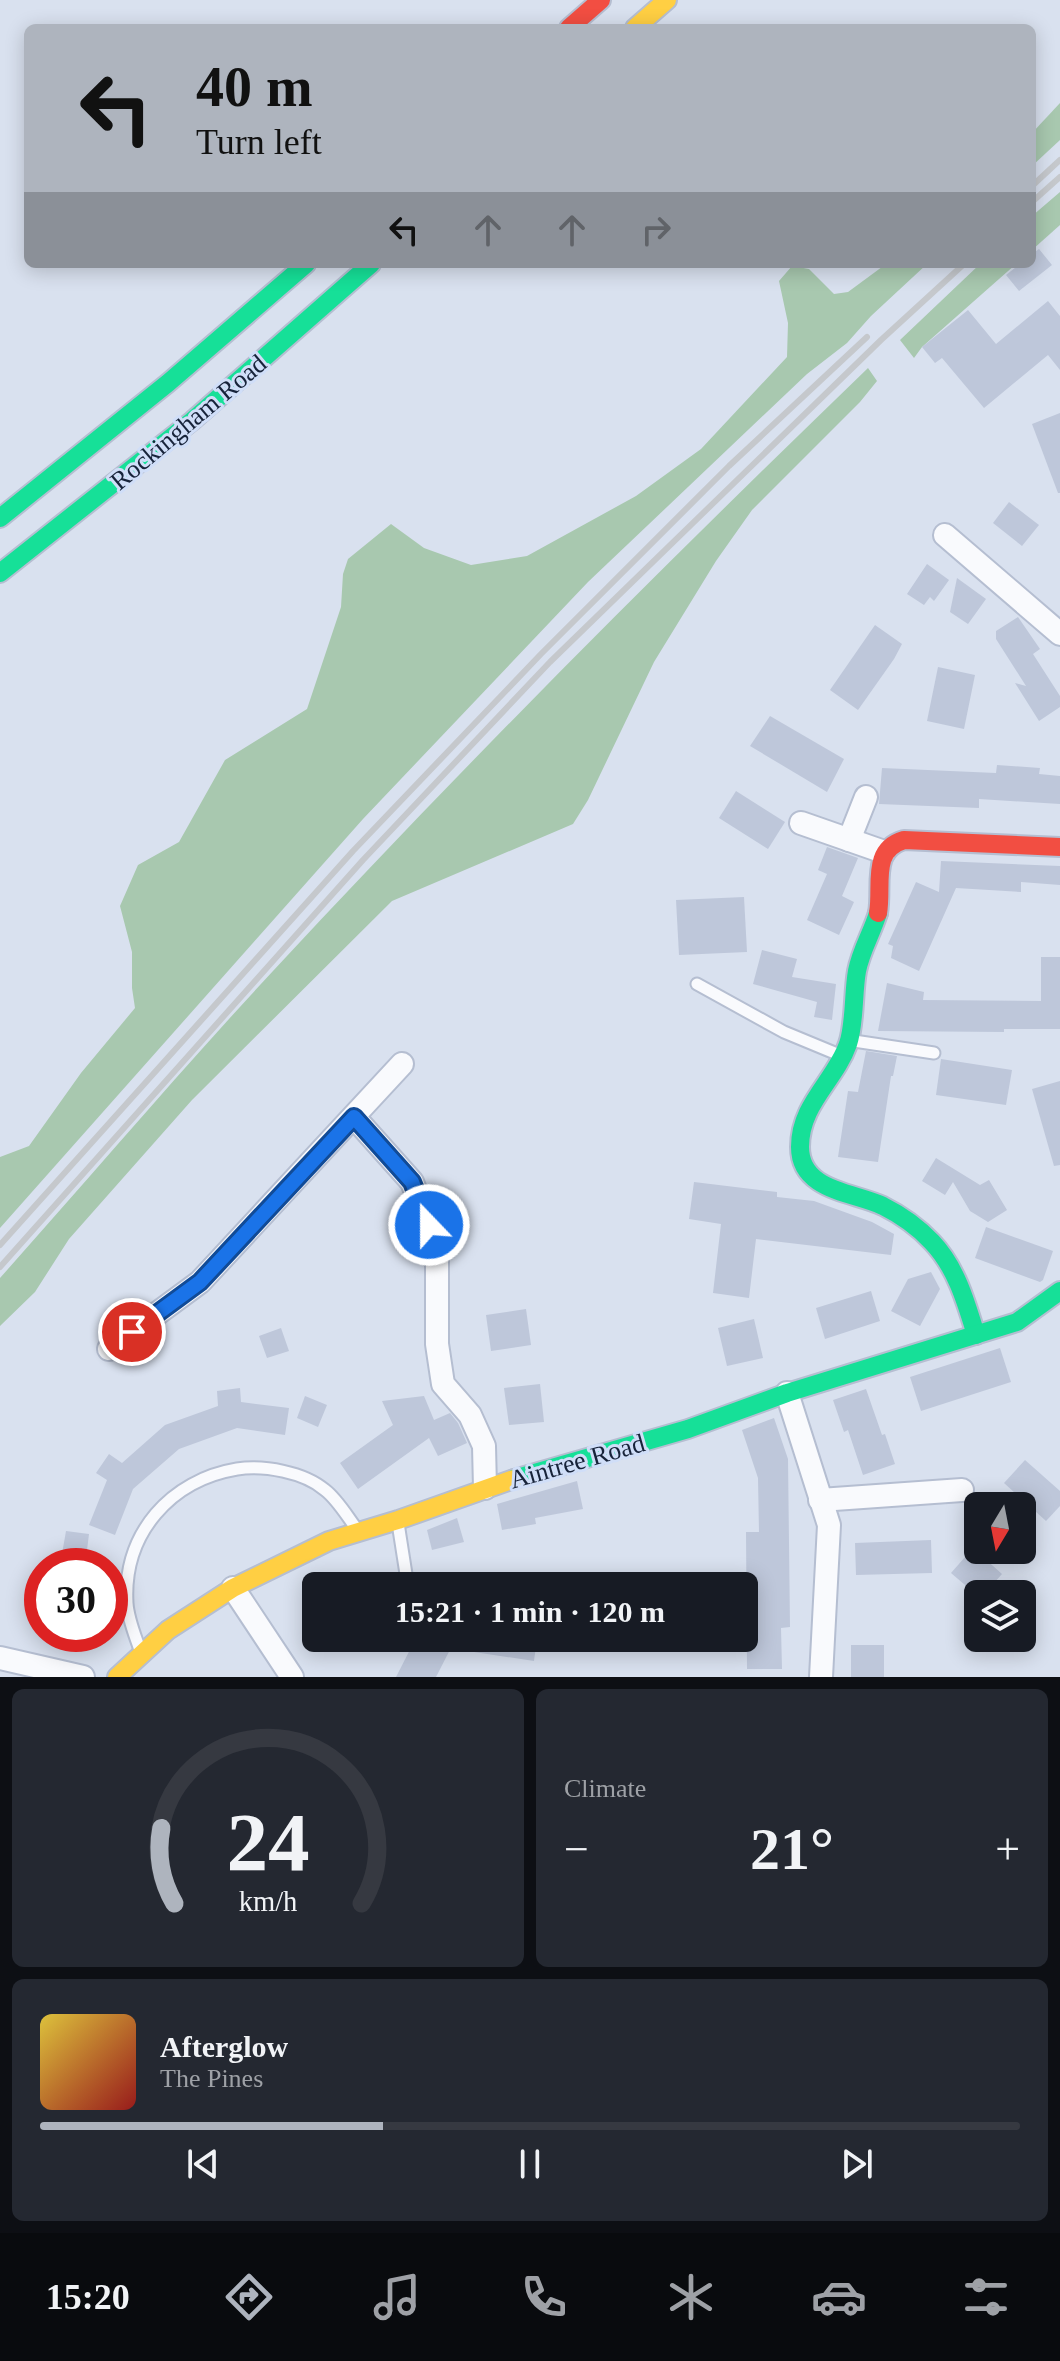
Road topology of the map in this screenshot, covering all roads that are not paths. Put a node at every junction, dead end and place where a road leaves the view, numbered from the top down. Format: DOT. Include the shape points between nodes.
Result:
graph roads {
  1 [pos="601,0"];
  2 [pos="667,0"];
  3 [pos="574,24"];
  4 [pos="640,24"];
  5 [pos="301,268"];
  6 [pos="366,268"];
  7 [pos="0,518"];
  8 [pos="945,535"];
  9 [pos="0,573"];
  10 [pos="1060,634"];
  11 [pos="866,797"];
  12 [pos="801,823"];
  13 [pos="849,840"];
  14 [pos="1060,847"];
  15 [pos="884,852"];
  16 [pos="697,984"];
  17 [pos="846,1049"];
  18 [pos="934,1053"];
  19 [pos="402,1064"];
  20 [pos="354,1117"];
  21 [pos="1060,1291"];
  22 [pos="976,1335"];
  23 [pos="109,1349"];
  24 [pos="787,1393"];
  25 [pos="485,1488"];
  26 [pos="962,1490"];
  27 [pos="820,1500"];
  28 [pos="398,1520"];
  29 [pos="359,1532"];
  30 [pos="406,1572"];
  31 [pos="233,1588"];
  32 [pos="141,1653"];
  33 [pos="0,1658"];
  34 [pos="83,1677"];
  35 [pos="117,1677"];
  36 [pos="292,1677"];
  37 [pos="821,1677"];
  1 -- 3 [label="main road"];
  2 -- 4 [label="main road"];
  5 -- 7 [label="main road, Rockingham Road"];
  6 -- 9 [label="main road, Rockingham Road" via="192,421"];
  8 -- 10 [label="street"];
  11 -- 13 [label="street"];
  12 -- 13 [label="street"];
  13 -- 15 [label="street"];
  14 -- 15 [label="main road" via="904,840"];
  15 -- 17 [label="main road" via="877,916 856,977"];
  16 -- 17 [label="lane" via="784,1032"];
  17 -- 18 [label="lane"];
  17 -- 22 [label="main road" via="801,1121 801,1162 810,1176 827,1186 876,1203 922,1231 949,1261"];
  19 -- 20 [label="street"];
  20 -- 23 [label="street" via="200,1282"];
  20 -- 25 [label="street" via="412,1182 437,1247 437,1344 443,1384 470,1415 484,1446"];
  21 -- 22 [label="main road, Aintree Road" via="1017,1322"];
  22 -- 24 [label="main road, Aintree Road"];
  24 -- 25 [label="main road, Aintree Road" via="688,1429"];
  24 -- 27 [label="street"];
  25 -- 28 [label="main road, Aintree Road"];
  26 -- 27 [label="street"];
  27 -- 37 [label="street" via="829,1525"];
  28 -- 29 [label="main road, Aintree Road"];
  28 -- 30 [label="lane"];
  29 -- 31 [label="main road, Aintree Road"];
  29 -- 32 [label="lane" via="326,1490 276,1469 219,1472 187,1486 150,1518 134,1555 127,1604"];
  31 -- 32 [label="main road, Aintree Road"];
  31 -- 36 [label="street"];
  32 -- 35 [label="main road, Aintree Road"];
  33 -- 34 [label="street"];
}
